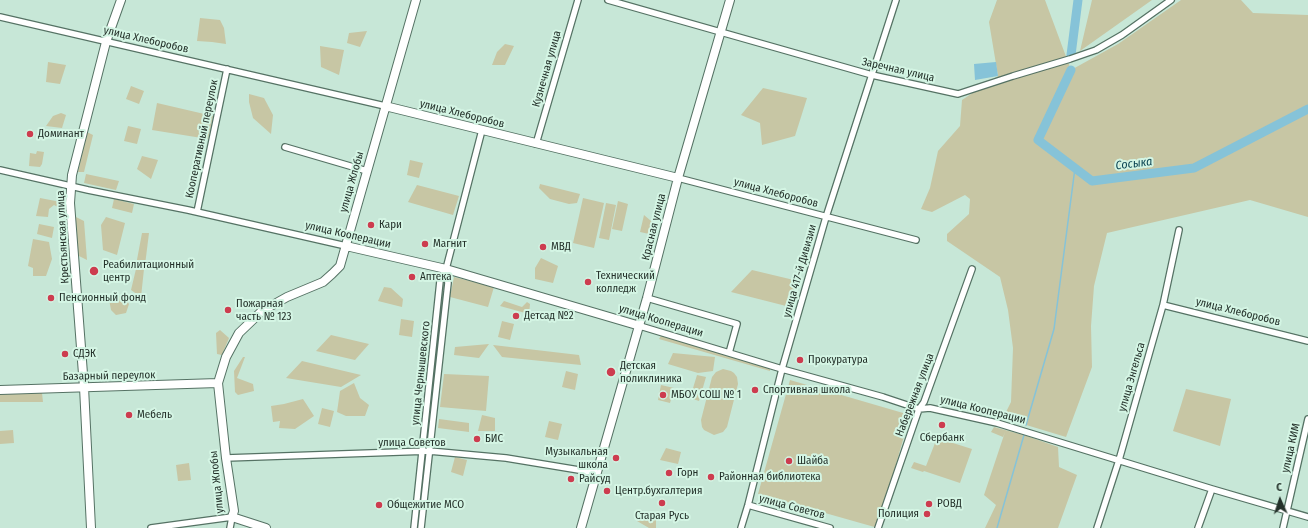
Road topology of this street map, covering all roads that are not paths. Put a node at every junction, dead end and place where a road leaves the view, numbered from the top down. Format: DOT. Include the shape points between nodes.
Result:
graph roads {
  1 [pos="121,0"];
  2 [pos="416,0"];
  3 [pos="578,0"];
  4 [pos="608,0"];
  5 [pos="730,0"];
  6 [pos="896,0"];
  7 [pos="1171,0"];
  8 [pos="0,17"];
  9 [pos="720,32"];
  10 [pos="106,42"];
  11 [pos="227,69"];
  12 [pos="872,75"];
  13 [pos="385,106"];
  14 [pos="482,130"];
  15 [pos="536,144"];
  16 [pos="285,147"];
  17 [pos="0,170"];
  18 [pos="367,171"];
  19 [pos="678,178"];
  20 [pos="71,186"];
  21 [pos="197,212"];
  22 [pos="826,217"];
  23 [pos="1179,230"];
  24 [pos="916,240"];
  25 [pos="346,246"];
  26 [pos="446,269"];
  27 [pos="972,269"];
  28 [pos="648,298"];
  29 [pos="1163,305"];
  30 [pos="640,326"];
  31 [pos="1308,341"];
  32 [pos="729,353"];
  33 [pos="782,369"];
  34 [pos="218,383"];
  35 [pos="84,387"];
  36 [pos="0,390"];
  37 [pos="919,408"];
  38 [pos="1308,419"];
  39 [pos="422,451"];
  40 [pos="429,451"];
  41 [pos="226,458"];
  42 [pos="1119,460"];
  43 [pos="597,473"];
  44 [pos="1212,489"];
  45 [pos="748,505"];
  46 [pos="1287,510"];
  47 [pos="1308,516"];
  48 [pos="232,517"];
  49 [pos="91,528"];
  50 [pos="151,528"];
  51 [pos="230,528"];
  52 [pos="266,528"];
  53 [pos="414,528"];
  54 [pos="421,528"];
  55 [pos="581,528"];
  56 [pos="741,528"];
  57 [pos="830,528"];
  58 [pos="878,528"];
  59 [pos="1097,528"];
  60 [pos="1198,528"];
  61 [pos="1283,528"];
  1 -- 10 [label="street, Крестьянская улица"];
  2 -- 13 [label="street, улица Жлобы"];
  3 -- 15 [label="street, Кузнечная улица"];
  4 -- 9 [label="street, Заречная улица"];
  5 -- 9 [label="street, Красная улица"];
  6 -- 12 [label="street, улица 417-й Дивизии"];
  7 -- 12 [label="street, Заречная улица" via="1096,50 958,94"];
  8 -- 10 [label="street, улица Хлеборобов"];
  9 -- 12 [label="street, Заречная улица"];
  9 -- 19 [label="street, Красная улица"];
  10 -- 11 [label="street, улица Хлеборобов"];
  10 -- 20 [label="street, Крестьянская улица"];
  11 -- 13 [label="street, улица Хлеборобов"];
  11 -- 21 [label="street, Кооперативный переулок"];
  12 -- 22 [label="street, улица 417-й Дивизии"];
  13 -- 14 [label="street, улица Хлеборобов"];
  13 -- 18 [label="street, улица Жлобы"];
  14 -- 15 [label="street, улица Хлеборобов"];
  14 -- 26 [label="street, улица Чернышевского"];
  15 -- 19 [label="street, улица Хлеборобов"];
  16 -- 18 [label="street"];
  17 -- 20 [label="street, улица Кооперации"];
  18 -- 25 [label="street, улица Жлобы"];
  19 -- 22 [label="street, улица Хлеборобов"];
  19 -- 28 [label="street, Красная улица"];
  20 -- 21 [label="street, улица Кооперации"];
  20 -- 35 [label="street, Крестьянская улица" via="70,203"];
  21 -- 25 [label="street, улица Кооперации"];
  22 -- 24 [label="street, улица Хлеборобов"];
  22 -- 33 [label="street, улица 417-й Дивизии"];
  23 -- 29 [label="street, улица Энгельса"];
  25 -- 26 [label="street, улица Кооперации"];
  25 -- 34 [label="street, улица Жлобы" via="340,266 332,274 322,282 262,311 239,333 226,357"];
  26 -- 30 [label="street, улица Кооперации"];
  26 -- 39 [label="street, улица Чернышевского" via="440,282"];
  26 -- 40 [label="street, улица Чернышевского" via="448,283"];
  27 -- 37 [label="street, Набережная улица" via="924,402"];
  28 -- 30 [label="street, Красная улица"];
  28 -- 32 [label="street" via="736,324"];
  29 -- 31 [label="street, улица Хлеборобов"];
  29 -- 42 [label="street, улица Энгельса"];
  30 -- 32 [label="street, улица Кооперации"];
  30 -- 43 [label="street, Красная улица"];
  32 -- 33 [label="street, улица Кооперации"];
  33 -- 37 [label="street, улица Кооперации"];
  33 -- 45 [label="street, улица 417-й Дивизии"];
  34 -- 35 [label="street, Базарный переулок"];
  34 -- 41 [label="street, улица Жлобы"];
  35 -- 36 [label="street, Базарный переулок"];
  35 -- 49 [label="street, Крестьянская улица"];
  37 -- 42 [label="street, улица Кооперации" via="930,408 997,423"];
  37 -- 58 [label="street, Набережная улица"];
  38 -- 46 [label="street, улица КИМ"];
  39 -- 40 [label="street, улица Советов"];
  39 -- 41 [label="street, улица Советов"];
  39 -- 53 [label="street, улица Чернышевского"];
  40 -- 43 [label="street, улица Советов" via="506,458"];
  40 -- 54 [label="street, улица Чернышевского"];
  41 -- 48 [label="street, улица Жлобы" via="234,511"];
  42 -- 44 [label="street, улица Кооперации"];
  42 -- 59 [label="street, улица Энгельса"];
  43 -- 55 [label="street, Красная улица"];
  44 -- 46 [label="street, улица Кооперации"];
  44 -- 60 [label="street"];
  45 -- 56 [label="street, улица 417-й Дивизии"];
  45 -- 57 [label="street, улица Советов"];
  46 -- 47 [label="street, улица Кооперации"];
  46 -- 61 [label="street, улица КИМ"];
  48 -- 50 [label="street"];
  48 -- 51 [label="street, улица Жлобы"];
  48 -- 52 [label="street"];
}
